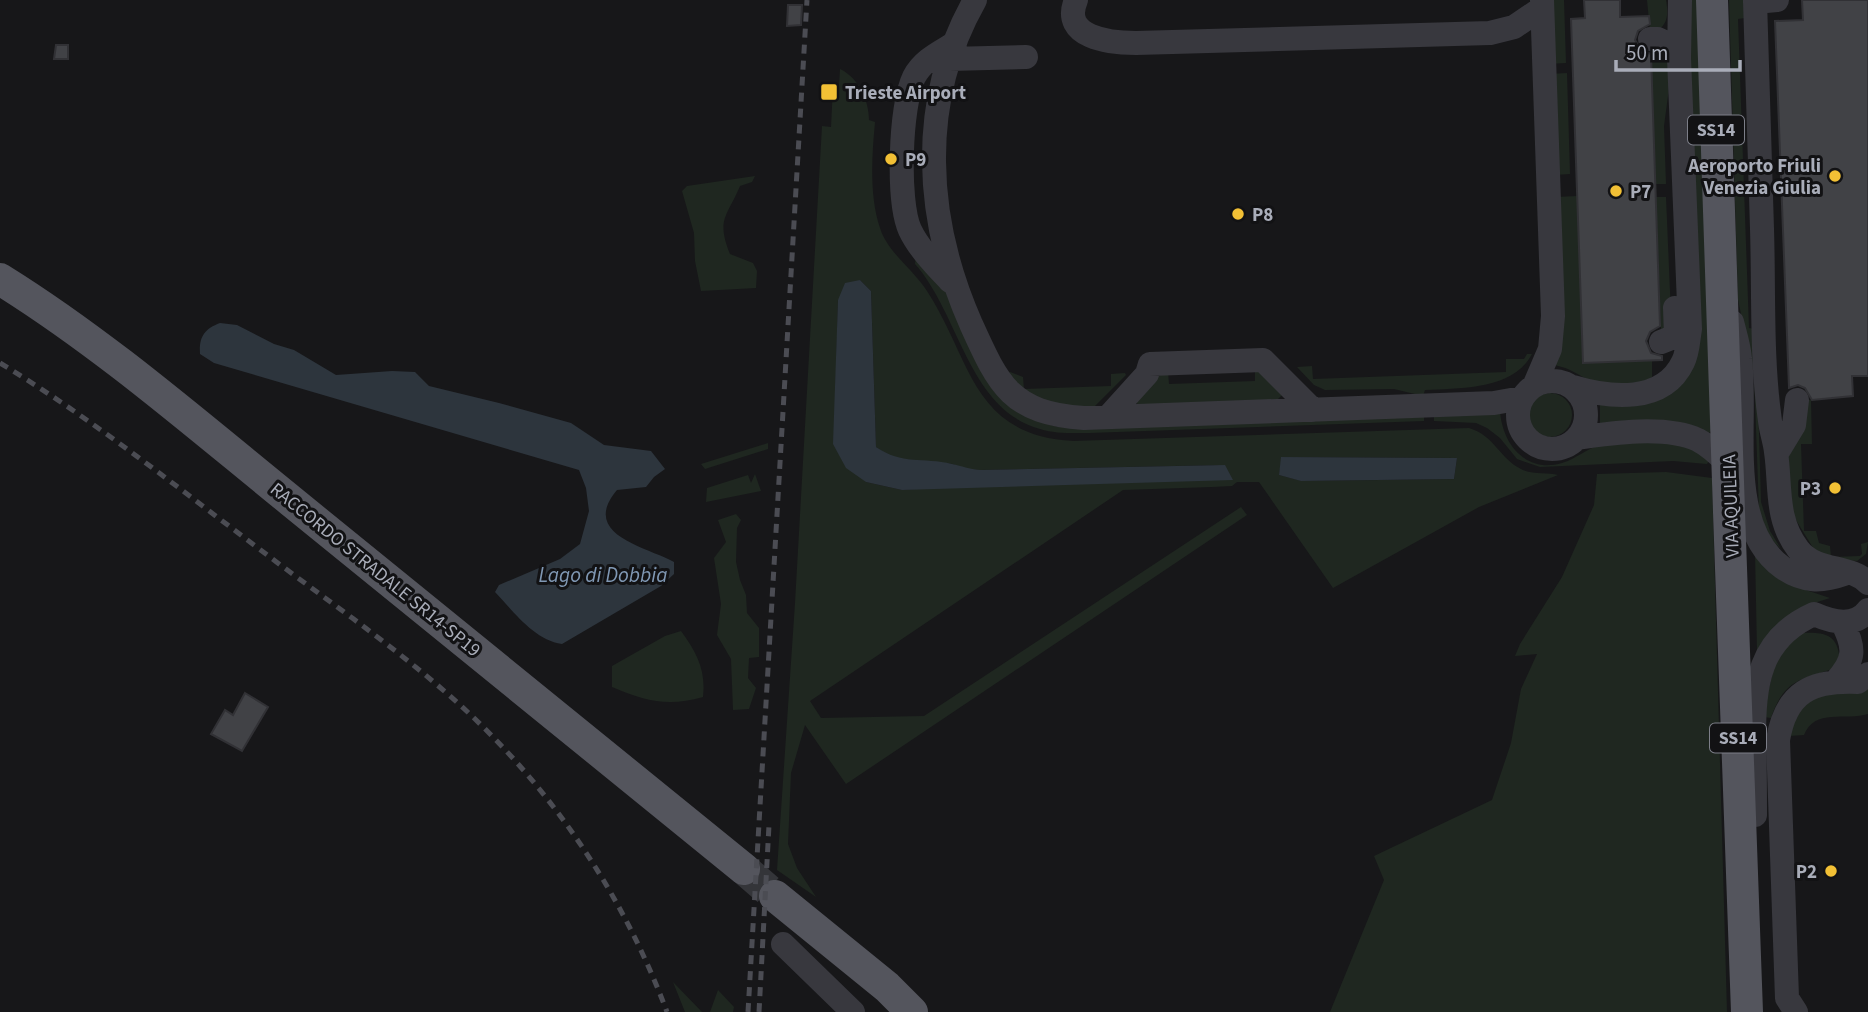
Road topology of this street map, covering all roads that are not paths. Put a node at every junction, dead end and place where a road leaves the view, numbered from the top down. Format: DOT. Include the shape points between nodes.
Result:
graph roads {
  1 [pos="975,0"];
  2 [pos="1076,0"];
  3 [pos="1672,0"];
  4 [pos="1680,0"];
  5 [pos="1712,0"];
  6 [pos="1762,1"];
  7 [pos="1542,4"];
  8 [pos="1650,39"];
  9 [pos="1679,50"];
  10 [pos="952,51"];
  11 [pos="1026,57"];
  12 [pos="1685,232"];
  13 [pos="1719,260"];
  14 [pos="0,279"];
  15 [pos="1661,342"];
  16 [pos="1573,387"];
  17 [pos="1529,391"];
  18 [pos="1797,400"];
  19 [pos="1313,410"];
  20 [pos="1109,416"];
  21 [pos="1577,439"];
  22 [pos="1777,453"];
  23 [pos="1728,464"];
  24 [pos="1858,578"];
  25 [pos="1868,610"];
  26 [pos="1842,622"];
  27 [pos="1868,674"];
  28 [pos="1836,681"];
  29 [pos="744,869"];
  30 [pos="1743,879"];
  31 [pos="775,896"];
  32 [pos="783,944"];
  33 [pos="853,1012"];
  34 [pos="912,1012"];
  35 [pos="1747,1012"];
  36 [pos="1796,1012"];
  1 -- 10 [label="lane"];
  2 -- 7 [label="lane" via="1073,8 1079,28 1112,43 1490,33 1514,27"];
  3 -- 9 [label="lane"];
  4 -- 9 [label="lane"];
  5 -- 13 [label="main road, VIA AQUILEIA / SS14"];
  6 -- 22 [label="lane" via="1766,359"];
  7 -- 17 [label="lane" via="1553,316 1550,349"];
  8 -- 9 [label="lane"];
  9 -- 12 [label="lane"];
  10 -- 11 [label="lane"];
  10 -- 20 [label="lane" via="924,62 908,94 902,153 909,228 955,286 992,369 1012,395 1042,413"];
  12 -- 15 [label="lane" via="1673,263 1676,336"];
  12 -- 16 [label="lane" via="1690,329 1683,362 1674,375 1646,393 1625,396"];
  13 -- 23 [label="main road, VIA AQUILEIA / SS14"];
  13 -- 24 [label="lane" via="1740,359 1744,490 1756,536 1794,576"];
  14 -- 29 [label="main road, RACCORDO STRADALE SR14-SP19" via="115,360"];
  16 -- 17 [label="lane" via="1548,380"];
  16 -- 21 [label="lane" via="1586,406"];
  17 -- 19 [label="lane" via="1494,403"];
  17 -- 21 [label="lane" via="1518,420 1521,430 1537,445 1558,449"];
  18 -- 22 [label="lane" via="1794,425"];
  19 -- 20 [label="lane"];
  19 -- 20 [label="lane" via="1263,360 1150,364 1147,374"];
  21 -- 23 [label="lane" via="1638,432 1680,434 1709,447"];
  22 -- 24 [label="lane" via="1781,513 1799,551 1814,562"];
  23 -- 30 [label="main road, VIA AQUILEIA / SS14"];
  25 -- 26 [label="lane" via="1859,619"];
  26 -- 28 [label="lane" via="1852,640 1852,656"];
  26 -- 30 [label="lane" via="1814,614 1805,618 1783,633 1761,668 1754,701 1755,850"];
  27 -- 28 [label="lane" via="1858,682"];
  28 -- 36 [label="lane" via="1810,687 1788,706 1778,740 1787,998"];
  30 -- 35 [label="main road, VIA AQUILEIA / SS14"];
  31 -- 34 [label="main road"];
  32 -- 33 [label="lane"];
}
